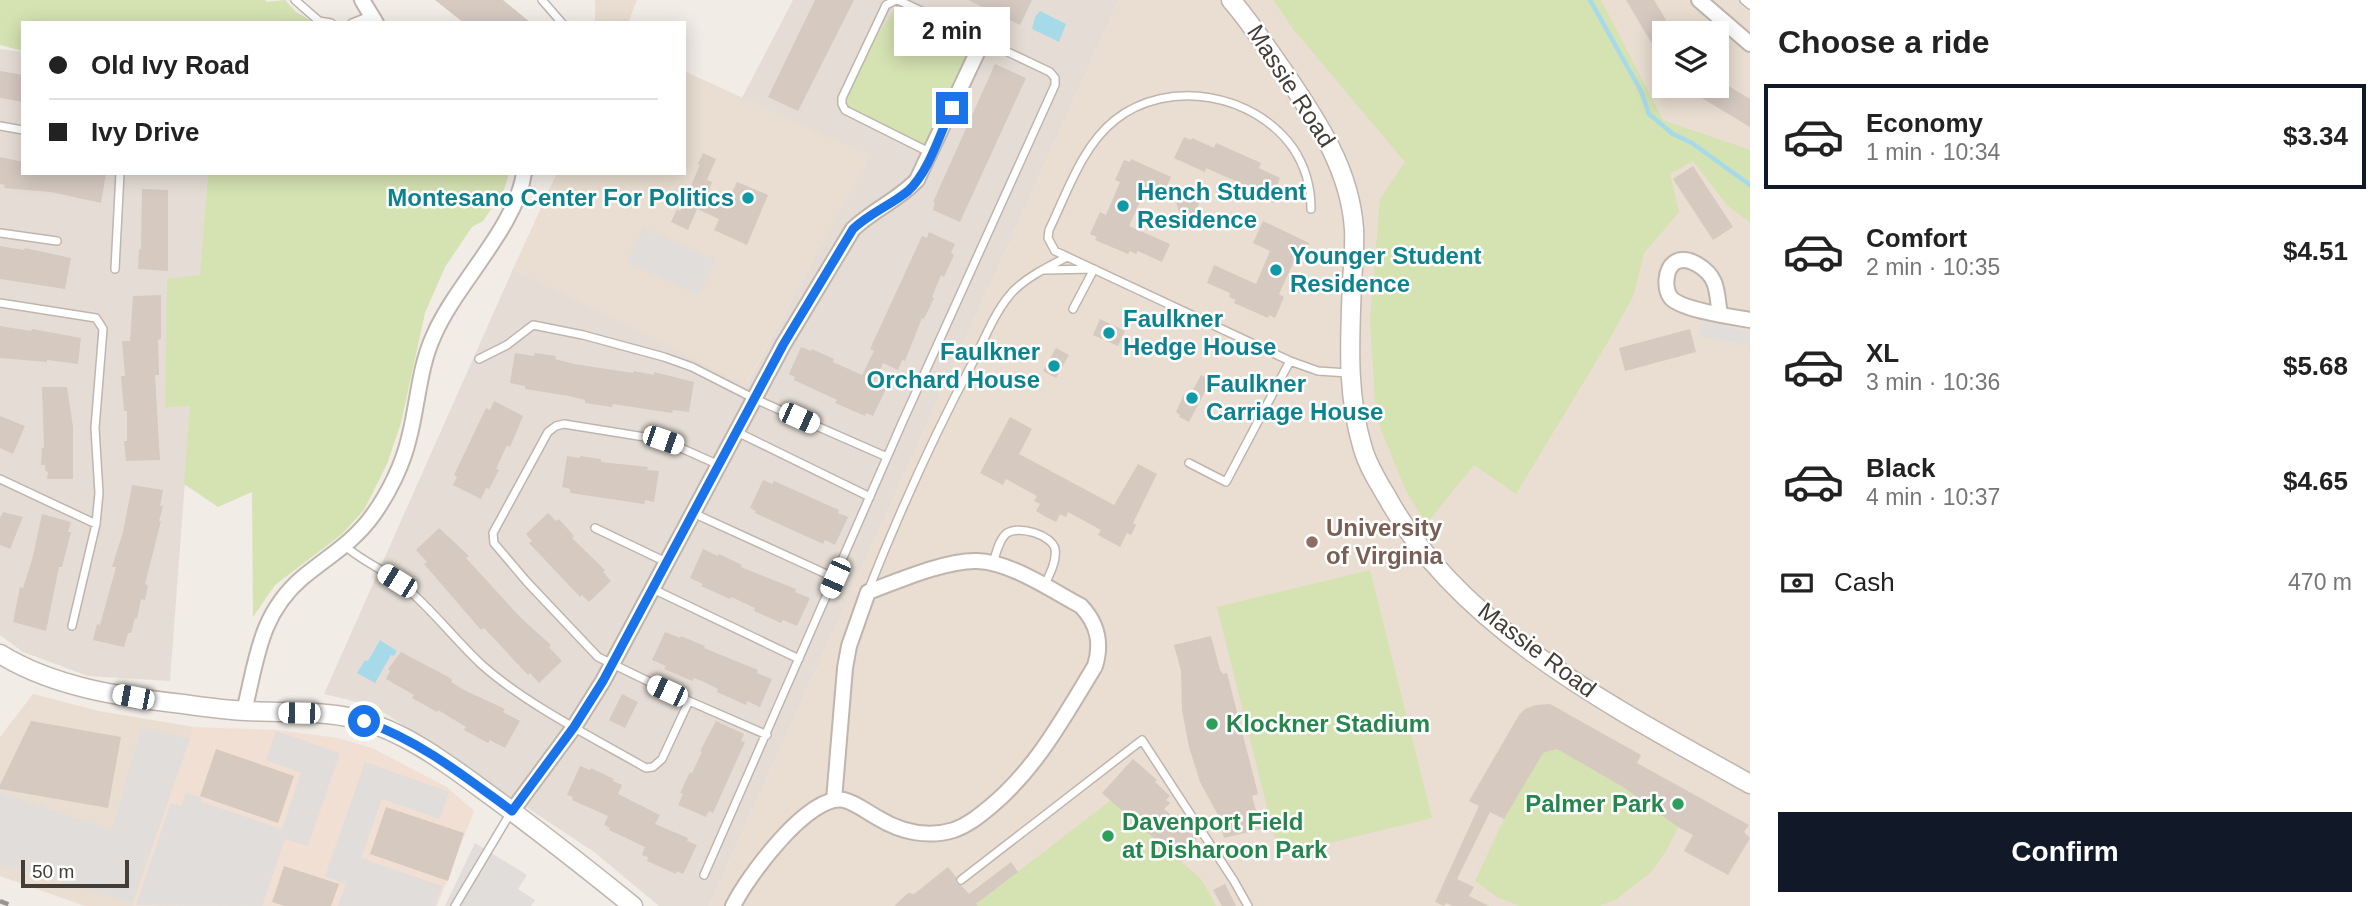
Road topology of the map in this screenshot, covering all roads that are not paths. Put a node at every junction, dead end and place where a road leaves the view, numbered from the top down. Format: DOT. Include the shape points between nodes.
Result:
graph roads {
  1 [pos="295,0"];
  2 [pos="362,0"];
  3 [pos="542,0"];
  4 [pos="897,0"];
  5 [pos="1231,0"];
  6 [pos="1699,0"];
  7 [pos="1744,0"];
  8 [pos="1750,5"];
  9 [pos="373,19"];
  10 [pos="319,21"];
  11 [pos="560,21"];
  12 [pos="983,40"];
  13 [pos="1750,44"];
  14 [pos="0,126"];
  15 [pos="21,130"];
  16 [pos="931,153"];
  17 [pos="120,175"];
  18 [pos="524,175"];
  19 [pos="1311,209"];
  20 [pos="0,233"];
  21 [pos="57,241"];
  22 [pos="1067,257"];
  23 [pos="116,269"];
  24 [pos="1094,269"];
  25 [pos="1043,270"];
  26 [pos="0,303"];
  27 [pos="1073,309"];
  28 [pos="1720,314"];
  29 [pos="1750,320"];
  30 [pos="479,359"];
  31 [pos="1290,361"];
  32 [pos="1349,373"];
  33 [pos="755,399"];
  34 [pos="737,432"];
  35 [pos="887,457"];
  36 [pos="1189,463"];
  37 [pos="719,465"];
  38 [pos="0,480"];
  39 [pos="870,497"];
  40 [pos="693,513"];
  41 [pos="96,524"];
  42 [pos="595,528"];
  43 [pos="345,547"];
  44 [pos="666,562"];
  45 [pos="992,564"];
  46 [pos="835,578"];
  47 [pos="1044,586"];
  48 [pos="652,589"];
  49 [pos="868,592"];
  50 [pos="72,626"];
  51 [pos="0,654"];
  52 [pos="799,659"];
  53 [pos="612,665"];
  54 [pos="689,701"];
  55 [pos="244,711"];
  56 [pos="574,727"];
  57 [pos="766,735"];
  58 [pos="1750,784"];
  59 [pos="834,800"];
  60 [pos="512,811"];
  61 [pos="705,875"];
  62 [pos="961,880"];
  63 [pos="456,906"];
  64 [pos="633,906"];
  65 [pos="733,906"];
  66 [pos="1248,906"];
  1 -- 10 [label="lane"];
  2 -- 9 [label="street"];
  3 -- 11 [label="lane"];
  4 -- 12 [label="lane"];
  4 -- 16 [label="lane" via="886,5 842,104 845,110"];
  5 -- 32 [label="street, Massie Road" via="1318,122 1349,195 1354,230"];
  6 -- 13 [label="street"];
  7 -- 8 [label="lane"];
  12 -- 16 [label="street"];
  12 -- 35 [label="lane" via="1050,72 1055,85"];
  14 -- 15 [label="lane"];
  16 -- 33 [label="street" via="907,191 853,229"];
  17 -- 23 [label="lane"];
  18 -- 43 [label="street" via="511,211 432,338 400,464 375,513"];
  19 -- 22 [label="lane" via="1302,164 1278,132 1244,109 1218,99 1165,97 1115,120 1089,149 1049,230 1050,246"];
  20 -- 21 [label="lane"];
  22 -- 24 [label="lane"];
  22 -- 25 [label="lane"];
  24 -- 25 [label="lane"];
  24 -- 27 [label="lane"];
  24 -- 31 [label="lane"];
  25 -- 49 [label="lane" via="1010,294 962,380"];
  26 -- 41 [label="lane" via="96,317 101,322"];
  28 -- 29 [label="street"];
  30 -- 33 [label="lane" via="533,325 664,356"];
  31 -- 32 [label="lane" via="1318,372"];
  31 -- 36 [label="lane" via="1226,482"];
  32 -- 58 [label="street, Massie Road" via="1364,452 1376,477 1418,547 1456,586 1541,659 1615,708"];
  33 -- 34 [label="street"];
  33 -- 35 [label="lane"];
  34 -- 37 [label="street"];
  34 -- 39 [label="lane"];
  35 -- 39 [label="lane"];
  37 -- 40 [label="street"];
  37 -- 53 [label="lane" via="663,440 556,426 548,432 493,533 494,543 527,582 598,657"];
  38 -- 41 [label="lane"];
  39 -- 46 [label="lane"];
  40 -- 44 [label="street"];
  40 -- 46 [label="lane"];
  41 -- 50 [label="lane"];
  42 -- 44 [label="lane"];
  43 -- 55 [label="street" via="304,577 274,608"];
  43 -- 56 [label="lane" via="402,584 506,684"];
  44 -- 48 [label="street"];
  45 -- 47 [label="street"];
  45 -- 47 [label="lane" via="1007,533 1031,531 1052,543 1055,550"];
  45 -- 49 [label="street" via="961,563"];
  46 -- 52 [label="lane"];
  47 -- 59 [label="street" via="1088,614 1099,638 1098,653 1057,730 1017,782 972,821 942,833 909,831 854,804"];
  48 -- 52 [label="lane"];
  48 -- 53 [label="street"];
  49 -- 59 [label="street" via="845,668"];
  51 -- 55 [label="street" via="35,672 96,690"];
  52 -- 57 [label="lane"];
  53 -- 54 [label="lane"];
  53 -- 56 [label="street"];
  54 -- 56 [label="lane" via="662,760 653,767 646,768"];
  54 -- 57 [label="lane"];
  55 -- 60 [label="street" via="333,715 381,727 446,763"];
  56 -- 60 [label="street"];
  57 -- 61 [label="lane"];
  59 -- 65 [label="street" via="818,805 772,849"];
  60 -- 63 [label="lane"];
  60 -- 64 [label="street"];
  62 -- 66 [label="lane" via="1142,740"];
}
